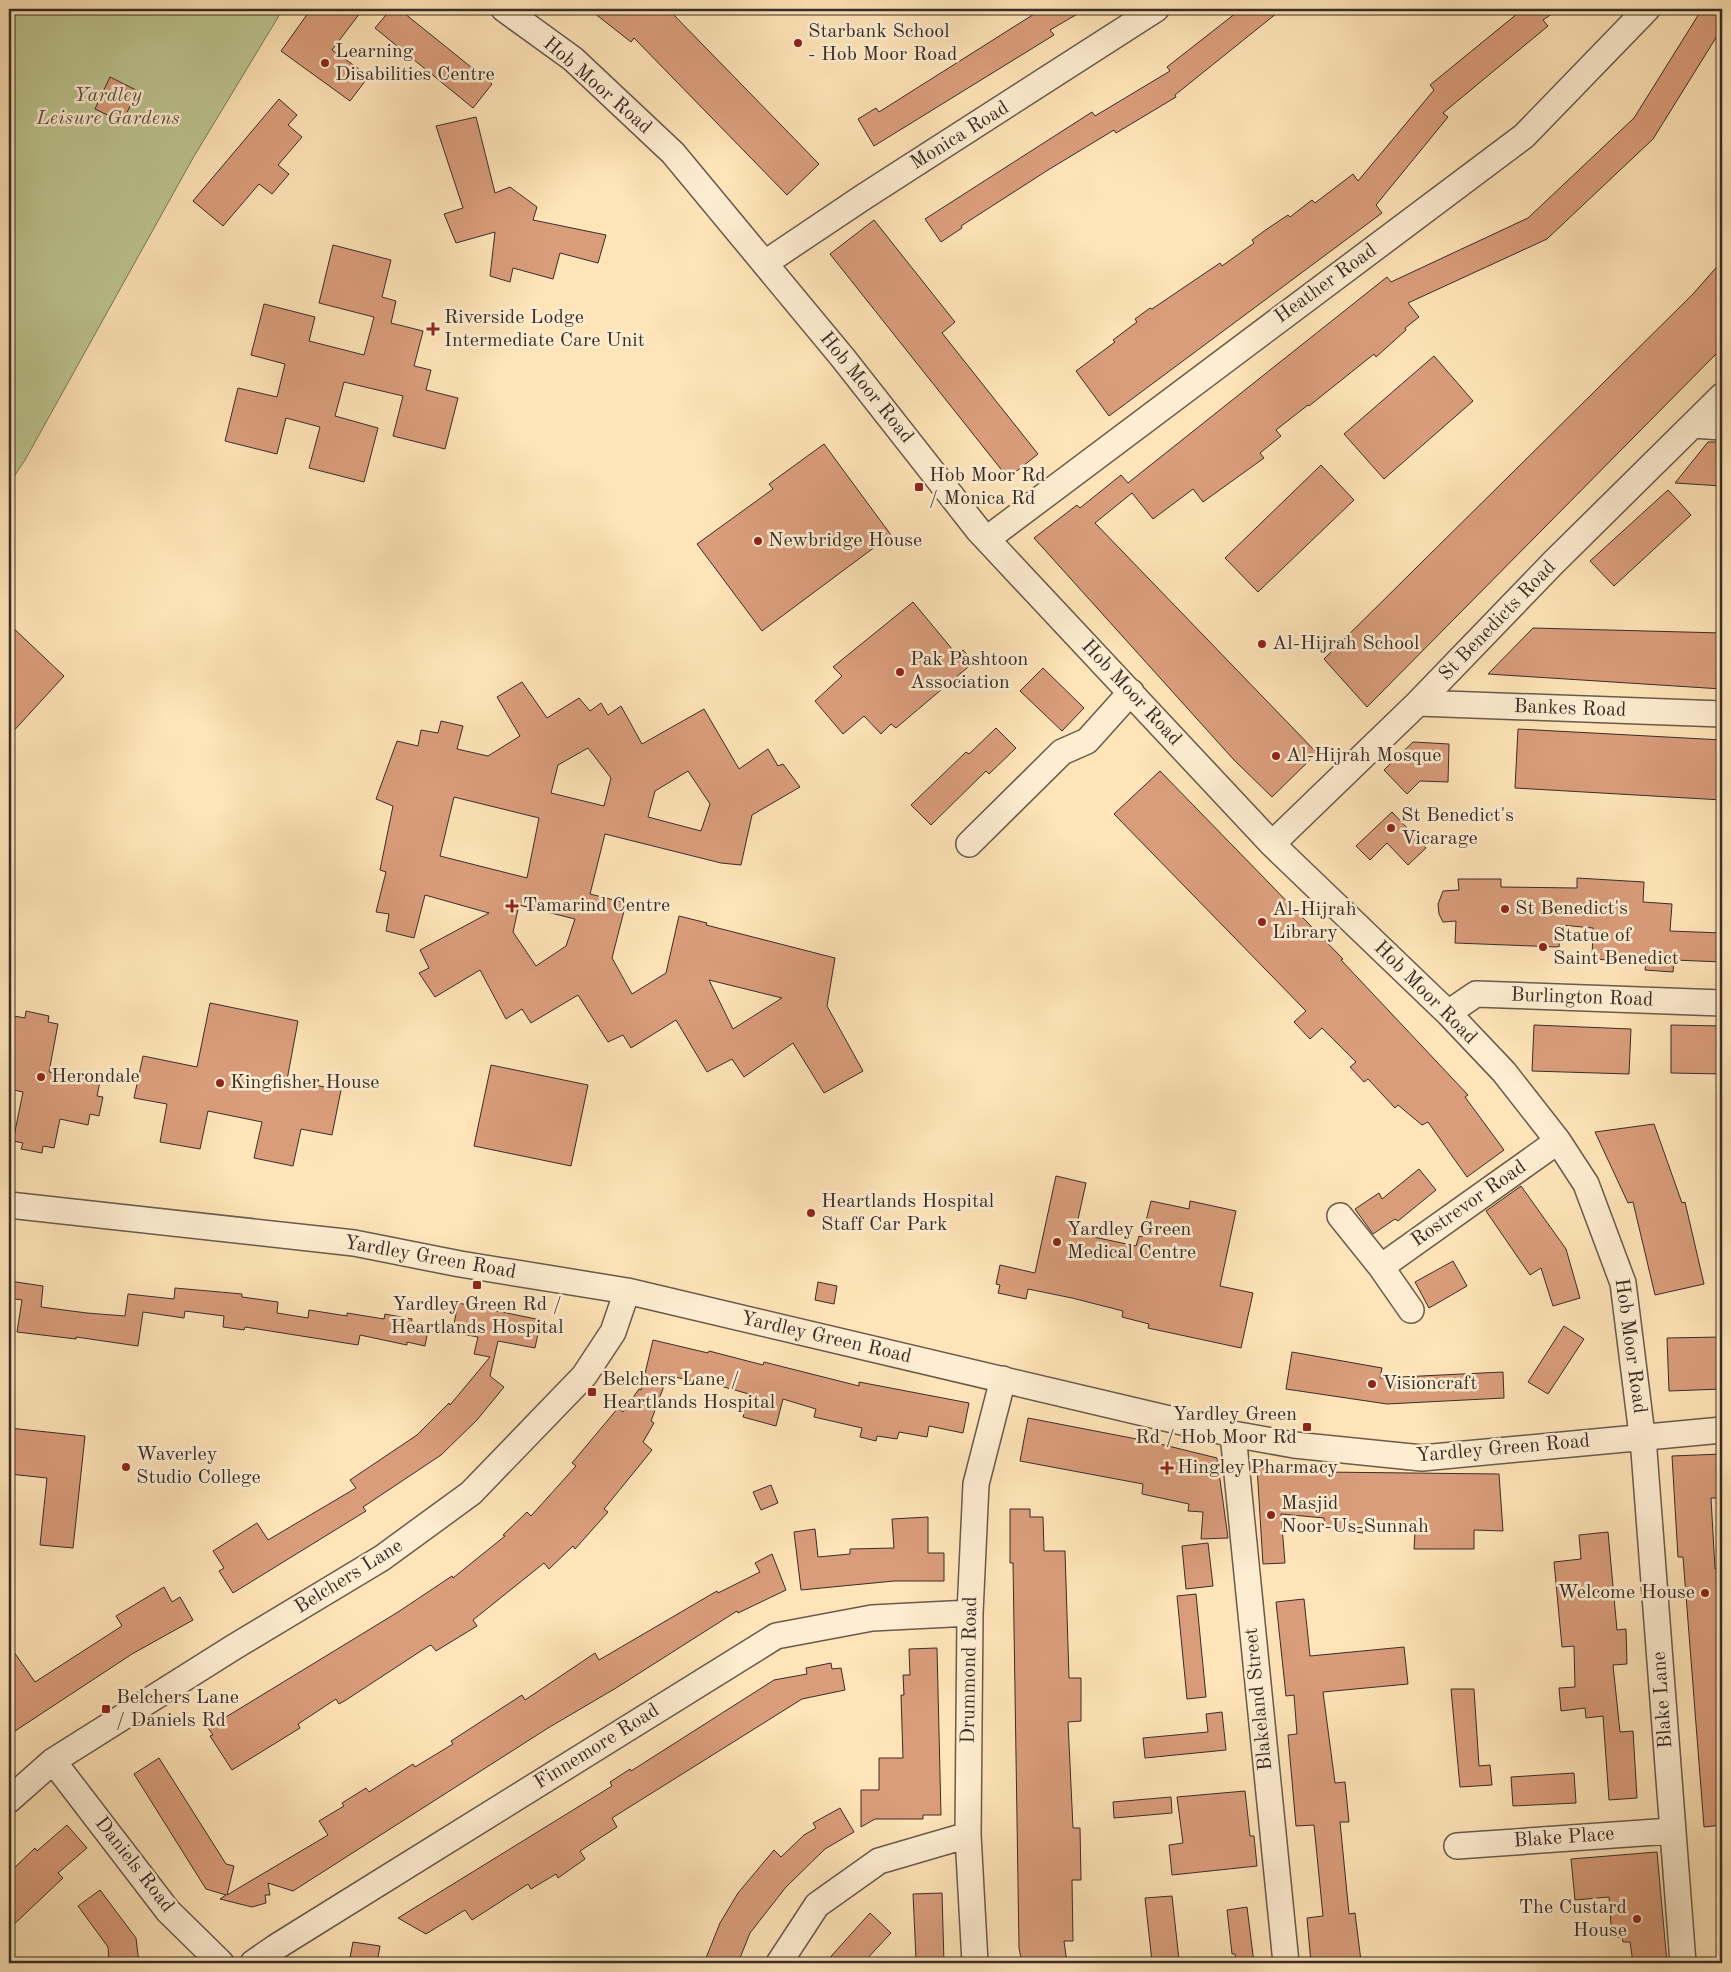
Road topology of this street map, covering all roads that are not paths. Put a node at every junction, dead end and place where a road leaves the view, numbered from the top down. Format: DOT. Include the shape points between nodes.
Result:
graph roads {
  1 [pos="504,9"];
  2 [pos="1156,9"];
  3 [pos="1647,9"];
  4 [pos="765,263"];
  5 [pos="1722,396"];
  6 [pos="1693,425"];
  7 [pos="1722,427"];
  8 [pos="987,539"];
  9 [pos="1131,692"];
  10 [pos="1418,703"];
  11 [pos="1722,714"];
  12 [pos="969,844"];
  13 [pos="1272,844"];
  14 [pos="1722,1003"];
  15 [pos="1448,1013"];
  16 [pos="1558,1141"];
  17 [pos="9,1205"];
  18 [pos="1340,1216"];
  19 [pos="1381,1267"];
  20 [pos="627,1291"];
  21 [pos="1411,1310"];
  22 [pos="1003,1379"];
  23 [pos="1722,1430"];
  24 [pos="1233,1434"];
  25 [pos="1642,1436"];
  26 [pos="970,1613"];
  27 [pos="54,1761"];
  28 [pos="9,1800"];
  29 [pos="1671,1831"];
  30 [pos="968,1835"];
  31 [pos="1456,1846"];
  32 [pos="221,1963"];
  33 [pos="253,1963"];
  34 [pos="780,1963"];
  35 [pos="975,1963"];
  36 [pos="1286,1963"];
  37 [pos="1683,1963"];
  1 -- 4 [label="street, Hob Moor Road" via="573,59 673,153"];
  2 -- 4 [label="street, Monica Road"];
  3 -- 8 [label="street, Heather Road" via="1524,136"];
  4 -- 8 [label="street, Hob Moor Road"];
  5 -- 6 [label="street, St Benedicts Road"];
  6 -- 7 [label="street"];
  6 -- 10 [label="street, St Benedicts Road"];
  8 -- 9 [label="street, Hob Moor Road"];
  9 -- 12 [label="street" via="1087,741 1062,752"];
  9 -- 13 [label="street, Hob Moor Road"];
  10 -- 11 [label="street, Bankes Road"];
  10 -- 13 [label="street, St Benedicts Road"];
  13 -- 15 [label="street, Hob Moor Road"];
  14 -- 15 [label="street, Burlington Road" via="1476,994"];
  15 -- 16 [label="street, Hob Moor Road" via="1504,1072"];
  16 -- 19 [label="street, Rostrevor Road"];
  16 -- 25 [label="street, Hob Moor Road" via="1586,1184 1623,1283"];
  17 -- 20 [label="street, Yardley Green Road" via="354,1243"];
  18 -- 19 [label="street"];
  19 -- 21 [label="street"];
  20 -- 22 [label="street, Yardley Green Road"];
  20 -- 27 [label="street, Belchers Lane" via="613,1332 584,1376 472,1493 382,1558"];
  22 -- 24 [label="street, Yardley Green Road"];
  22 -- 26 [label="street, Drummond Road" via="976,1484"];
  23 -- 25 [label="street, Yardley Green Road"];
  24 -- 25 [label="street, Yardley Green Road" via="1294,1445 1422,1458"];
  24 -- 36 [label="street, Blakeland Street"];
  25 -- 29 [label="street, Blake Lane" via="1657,1604"];
  26 -- 30 [label="street, Drummond Road"];
  26 -- 33 [label="street, Finnemore Road" via="872,1618 776,1636"];
  27 -- 28 [label="street, Belchers Lane"];
  27 -- 32 [label="street, Daniels Road" via="168,1911"];
  29 -- 31 [label="street, Blake Place"];
  29 -- 37 [label="street, Blake Lane"];
  30 -- 34 [label="street" via="879,1861 817,1905"];
  30 -- 35 [label="street, Drummond Road"];
}
